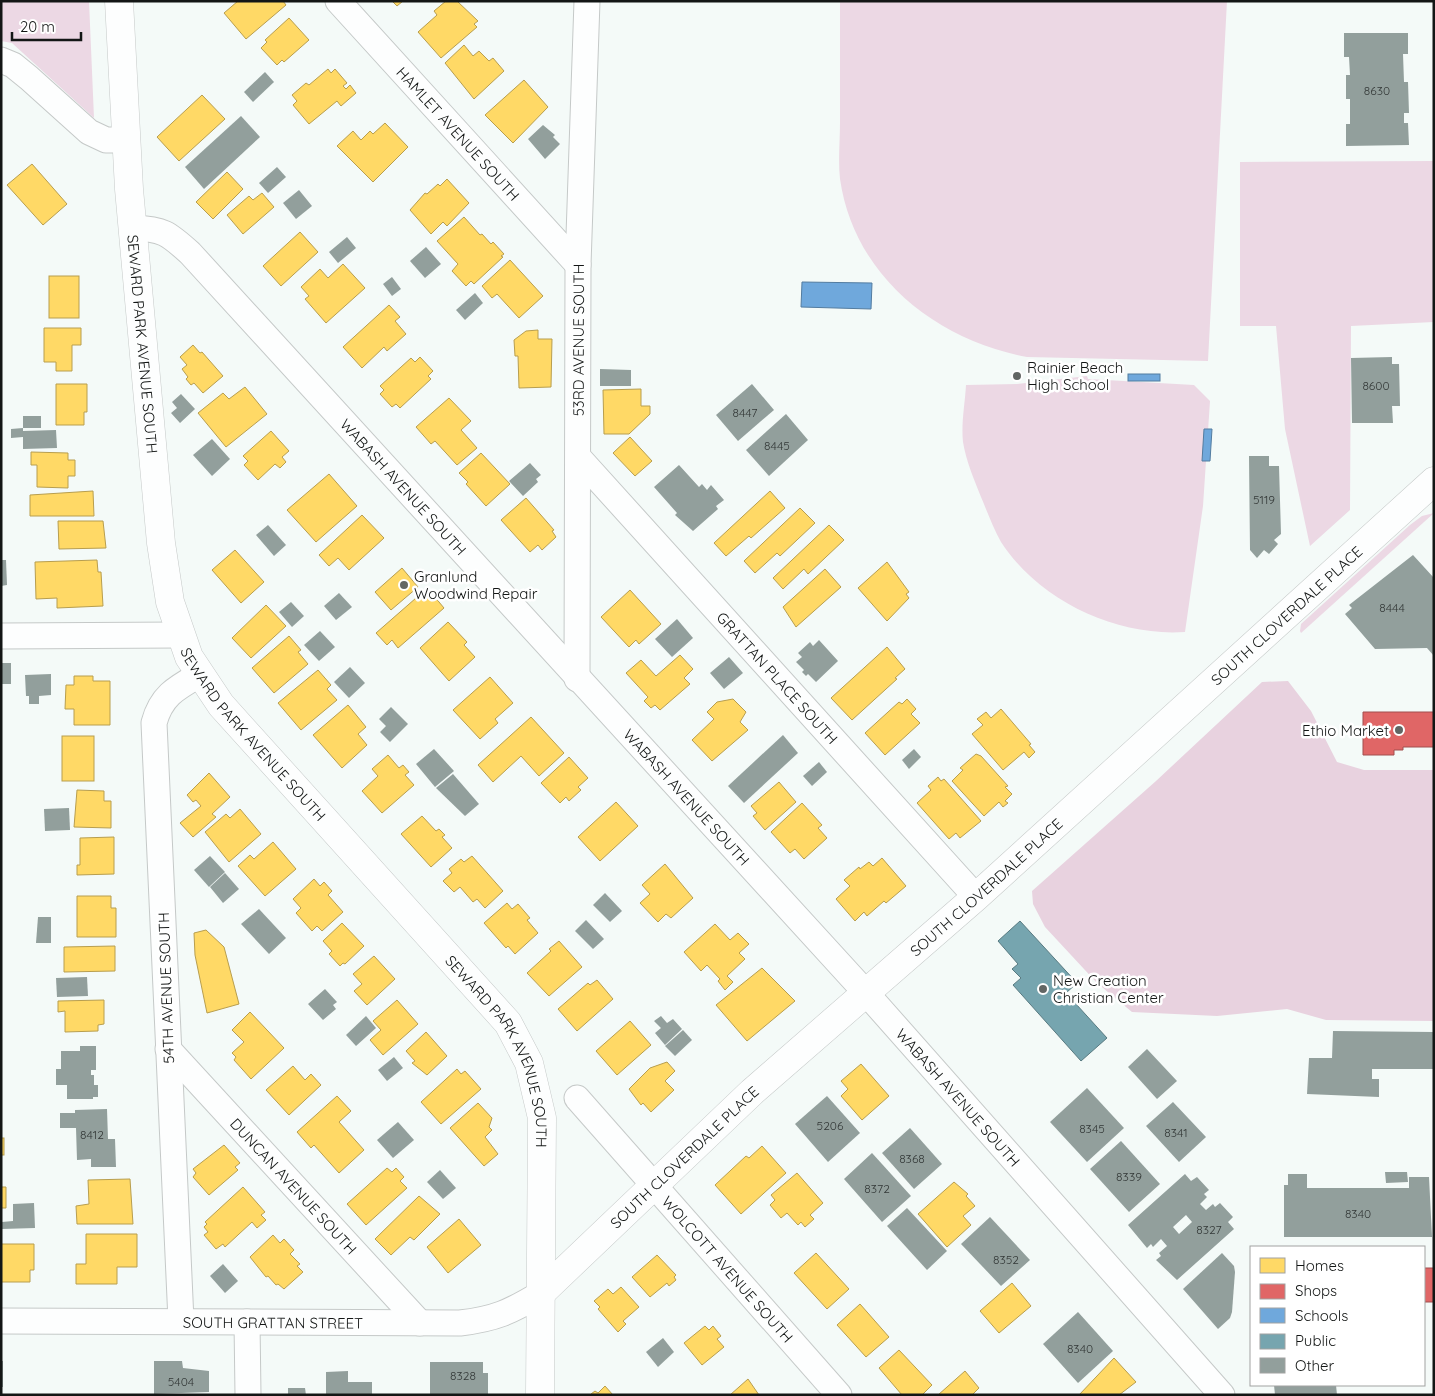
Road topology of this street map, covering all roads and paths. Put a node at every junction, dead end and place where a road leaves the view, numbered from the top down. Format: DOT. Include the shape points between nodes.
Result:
graph roads {
  1 [pos="119,1"];
  2 [pos="338,1"];
  3 [pos="587,1"];
  4 [pos="1,60"];
  5 [pos="127,140"];
  6 [pos="133,228"];
  7 [pos="578,265"];
  8 [pos="579,458"];
  9 [pos="1434,481"];
  10 [pos="180,635"];
  11 [pos="1,636"];
  12 [pos="199,675"];
  13 [pos="577,679"];
  14 [pos="976,897"];
  15 [pos="867,994"];
  16 [pos="168,1049"];
  17 [pos="577,1098"];
  18 [pos="653,1186"];
  19 [pos="540,1294"];
  20 [pos="1,1321"];
  21 [pos="181,1321"];
  22 [pos="247,1322"];
  23 [pos="420,1323"];
  24 [pos="248,1395"];
  25 [pos="540,1395"];
  26 [pos="839,1395"];
  27 [pos="1222,1395"];
  1 -- 5 [label="street, SEWARD PARK AVENUE SOUTH"];
  2 -- 7 [label="street, HAMLET AVENUE SOUTH"];
  3 -- 7 [label="street, 53RD AVENUE SOUTH"];
  4 -- 5 [label="street" via="30,78 89,132 106,140"];
  5 -- 6 [label="street, SEWARD PARK AVENUE SOUTH"];
  6 -- 10 [label="street, SEWARD PARK AVENUE SOUTH" via="161,543 170,602"];
  6 -- 13 [label="street, WABASH AVENUE SOUTH" via="157,229 190,253"];
  7 -- 8 [label="street, 53RD AVENUE SOUTH"];
  8 -- 13 [label="street, 53RD AVENUE SOUTH"];
  8 -- 14 [label="street, GRATTAN PLACE SOUTH"];
  9 -- 14 [label="street, SOUTH CLOVERDALE PLACE"];
  10 -- 11 [label="street"];
  10 -- 12 [label="street, SEWARD PARK AVENUE SOUTH"];
  12 -- 16 [label="street, 54TH AVENUE SOUTH" via="171,691 157,710 154,723"];
  12 -- 19 [label="street, SEWARD PARK AVENUE SOUTH" via="221,705 508,1023 516,1037 529,1063 542,1118"];
  13 -- 15 [label="street, WABASH AVENUE SOUTH"];
  14 -- 15 [label="street, SOUTH CLOVERDALE PLACE"];
  15 -- 18 [label="street, SOUTH CLOVERDALE PLACE" via="752,1092"];
  15 -- 27 [label="street, WABASH AVENUE SOUTH"];
  16 -- 21 [label="street, 54TH AVENUE SOUTH"];
  16 -- 23 [label="street, DUNCAN AVENUE SOUTH"];
  17 -- 18 [label="street, WOLCOTT AVENUE SOUTH"];
  18 -- 19 [label="street, SOUTH CLOVERDALE PLACE"];
  18 -- 26 [label="street, WOLCOTT AVENUE SOUTH"];
  19 -- 23 [label="street, SOUTH GRATTAN STREET" via="509,1313 487,1320"];
  19 -- 25 [label="street, SEWARD PARK AVENUE SOUTH"];
  20 -- 21 [label="street, SOUTH GRATTAN STREET"];
  21 -- 22 [label="street, SOUTH GRATTAN STREET"];
  22 -- 23 [label="street, SOUTH GRATTAN STREET"];
  22 -- 24 [label="street"];
}
